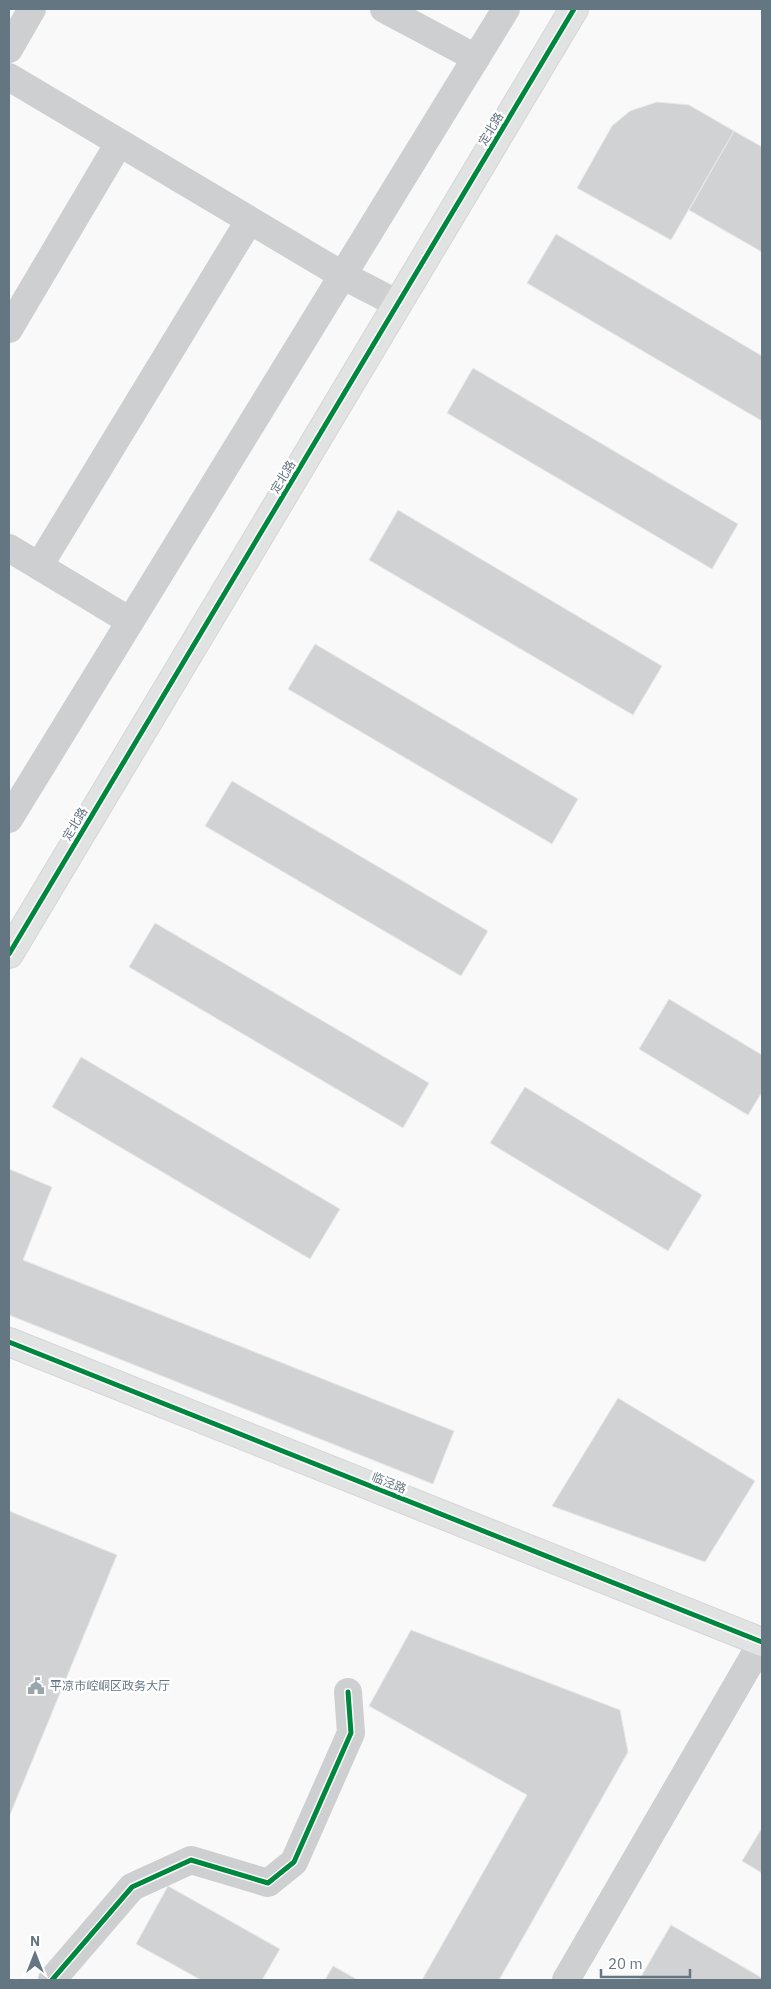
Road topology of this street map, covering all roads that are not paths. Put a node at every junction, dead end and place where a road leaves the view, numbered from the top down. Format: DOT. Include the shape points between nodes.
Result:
graph roads {
  1 [pos="32,9"];
  2 [pos="384,9"];
  3 [pos="506,9"];
  4 [pos="574,9"];
  5 [pos="9,49"];
  6 [pos="476,58"];
  7 [pos="9,77"];
  8 [pos="119,143"];
  9 [pos="250,220"];
  10 [pos="342,275"];
  11 [pos="398,304"];
  12 [pos="9,329"];
  13 [pos="9,548"];
  14 [pos="39,566"];
  15 [pos="130,621"];
  16 [pos="9,819"];
  17 [pos="9,954"];
  18 [pos="9,1342"];
  19 [pos="762,1642"];
  20 [pos="348,1692"];
  21 [pos="52,1980"];
  22 [pos="566,1980"];
  1 -- 5 [label="street"];
  2 -- 6 [label="street"];
  3 -- 6 [label="street"];
  4 -- 11 [label="street, 定北路"];
  6 -- 10 [label="street"];
  7 -- 8 [label="street"];
  8 -- 9 [label="street"];
  8 -- 12 [label="street"];
  9 -- 10 [label="street"];
  9 -- 14 [label="street"];
  10 -- 11 [label="street"];
  10 -- 15 [label="street"];
  11 -- 17 [label="street, 定北路"];
  13 -- 14 [label="street"];
  14 -- 15 [label="street"];
  15 -- 16 [label="street"];
  18 -- 19 [label="street, 临泾路"];
  19 -- 22 [label="street"];
  20 -- 21 [label="street" via="351,1732 294,1862 268,1883 191,1860 132,1887"];
}
